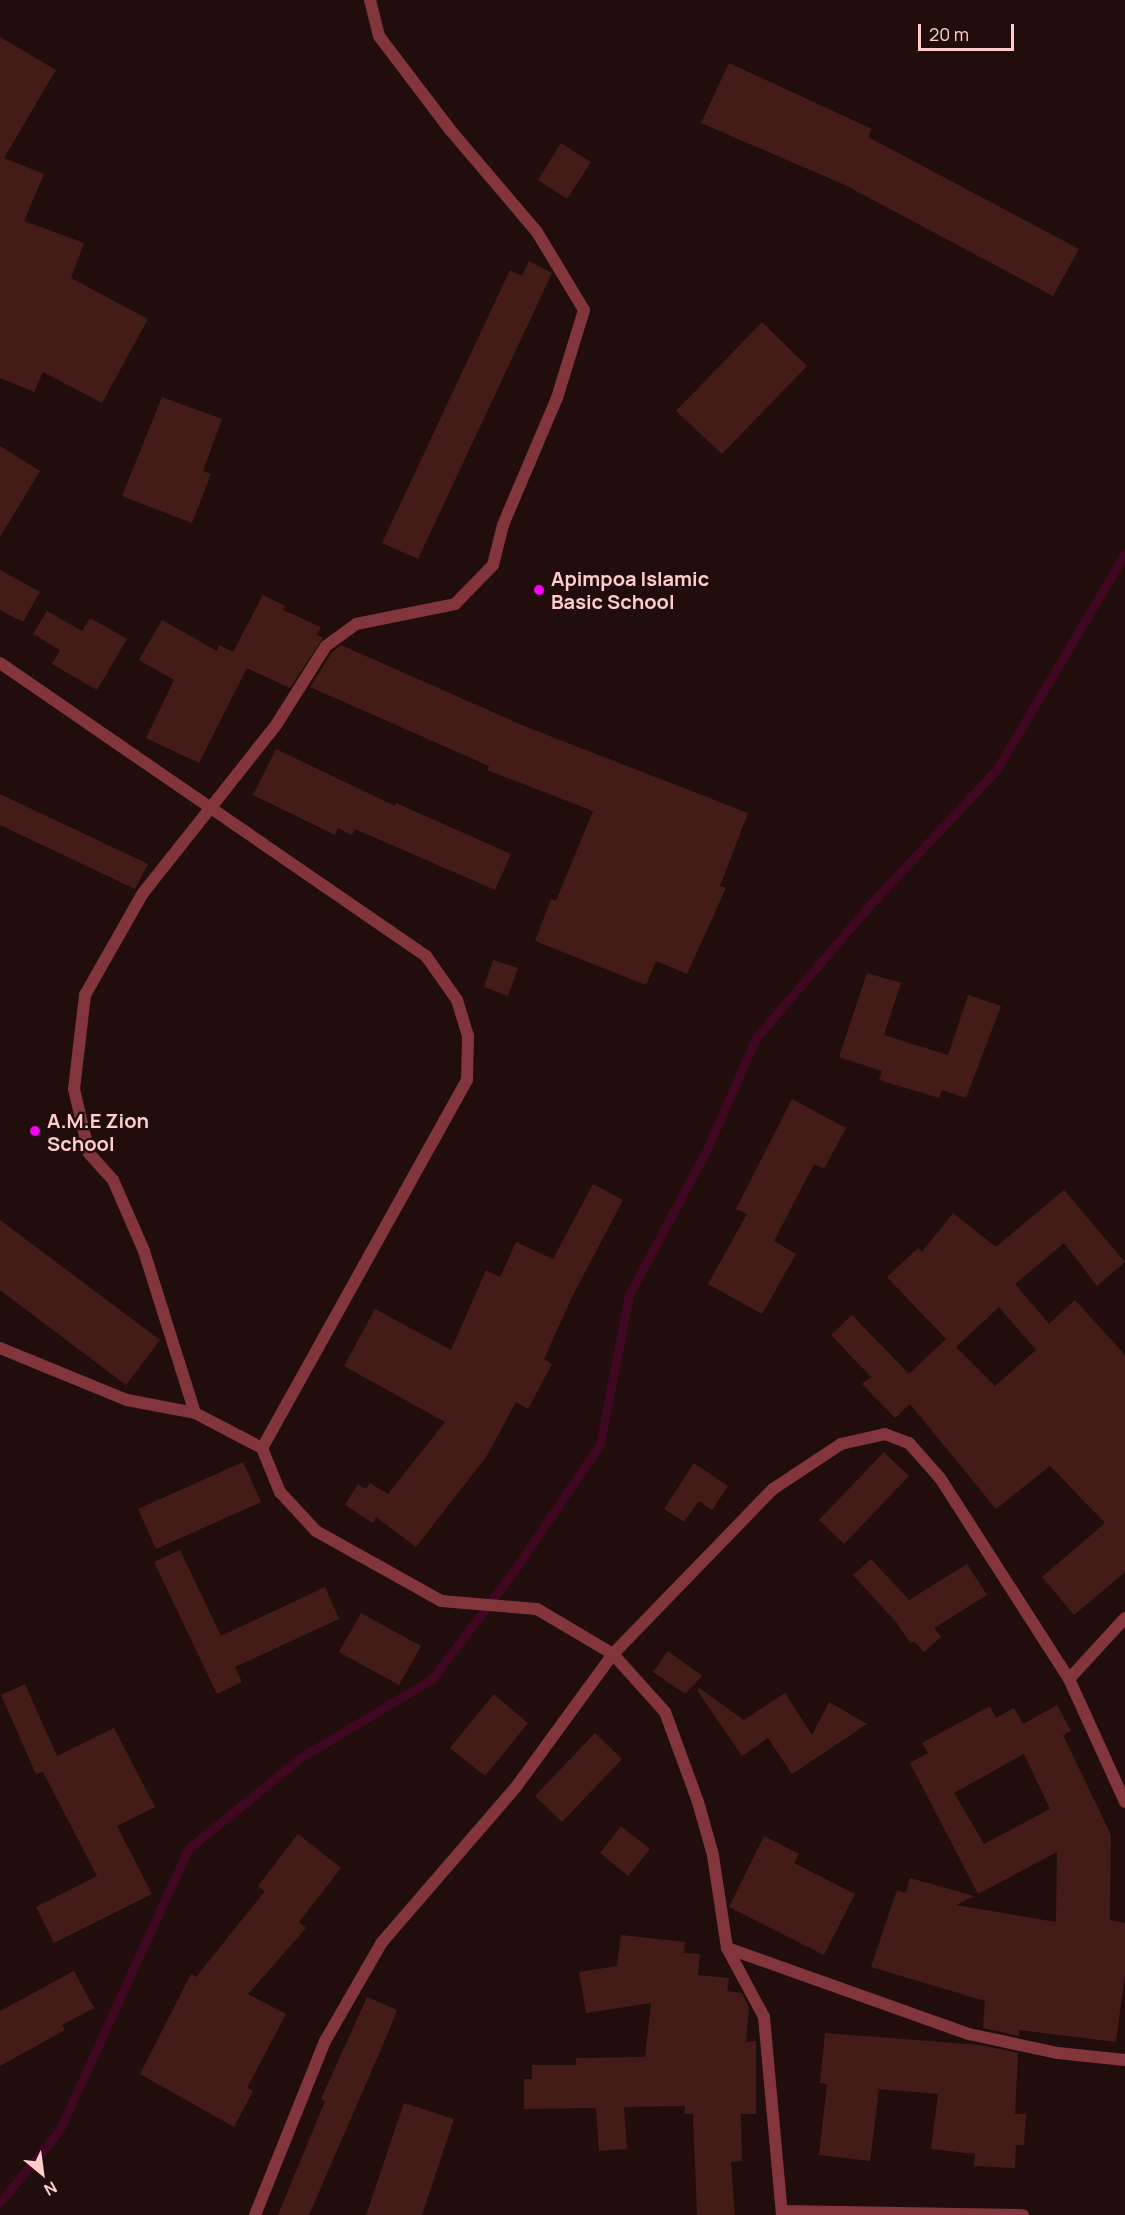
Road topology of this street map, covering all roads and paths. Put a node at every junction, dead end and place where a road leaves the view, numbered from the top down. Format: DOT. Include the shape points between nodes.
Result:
graph roads {
  1 [pos="370,0"];
  2 [pos="0,663"];
  3 [pos="210,807"];
  4 [pos="0,1348"];
  5 [pos="195,1413"];
  6 [pos="262,1448"];
  7 [pos="1125,1618"];
  8 [pos="613,1654"];
  9 [pos="1069,1679"];
  10 [pos="1125,1802"];
  11 [pos="727,1948"];
  12 [pos="1125,2060"];
  13 [pos="782,2213"];
  14 [pos="255,2215"];
  15 [pos="1023,2215"];
  1 -- 3 [label="street" via="379,36 451,131 537,232 584,310 557,398 503,525 493,565 455,604 356,624 326,646 276,725"];
  2 -- 3 [label="street"];
  3 -- 5 [label="street" via="143,893 85,995 74,1089 89,1153 112,1180 144,1251"];
  3 -- 6 [label="street" via="426,956 457,1000 468,1036 467,1080"];
  4 -- 5 [label="street" via="127,1400"];
  5 -- 6 [label="street"];
  6 -- 8 [label="street" via="280,1492 316,1531 441,1601 537,1609"];
  7 -- 9 [label="street"];
  8 -- 9 [label="street" via="773,1489 842,1444 885,1434 909,1443 940,1478"];
  8 -- 11 [label="street" via="665,1712 713,1855"];
  8 -- 14 [label="street" via="516,1787 382,1942 325,2041"];
  9 -- 10 [label="street"];
  11 -- 12 [label="street" via="969,2034 1058,2053"];
  11 -- 13 [label="street" via="764,2017"];
  13 -- 15 [label="street"];
}
